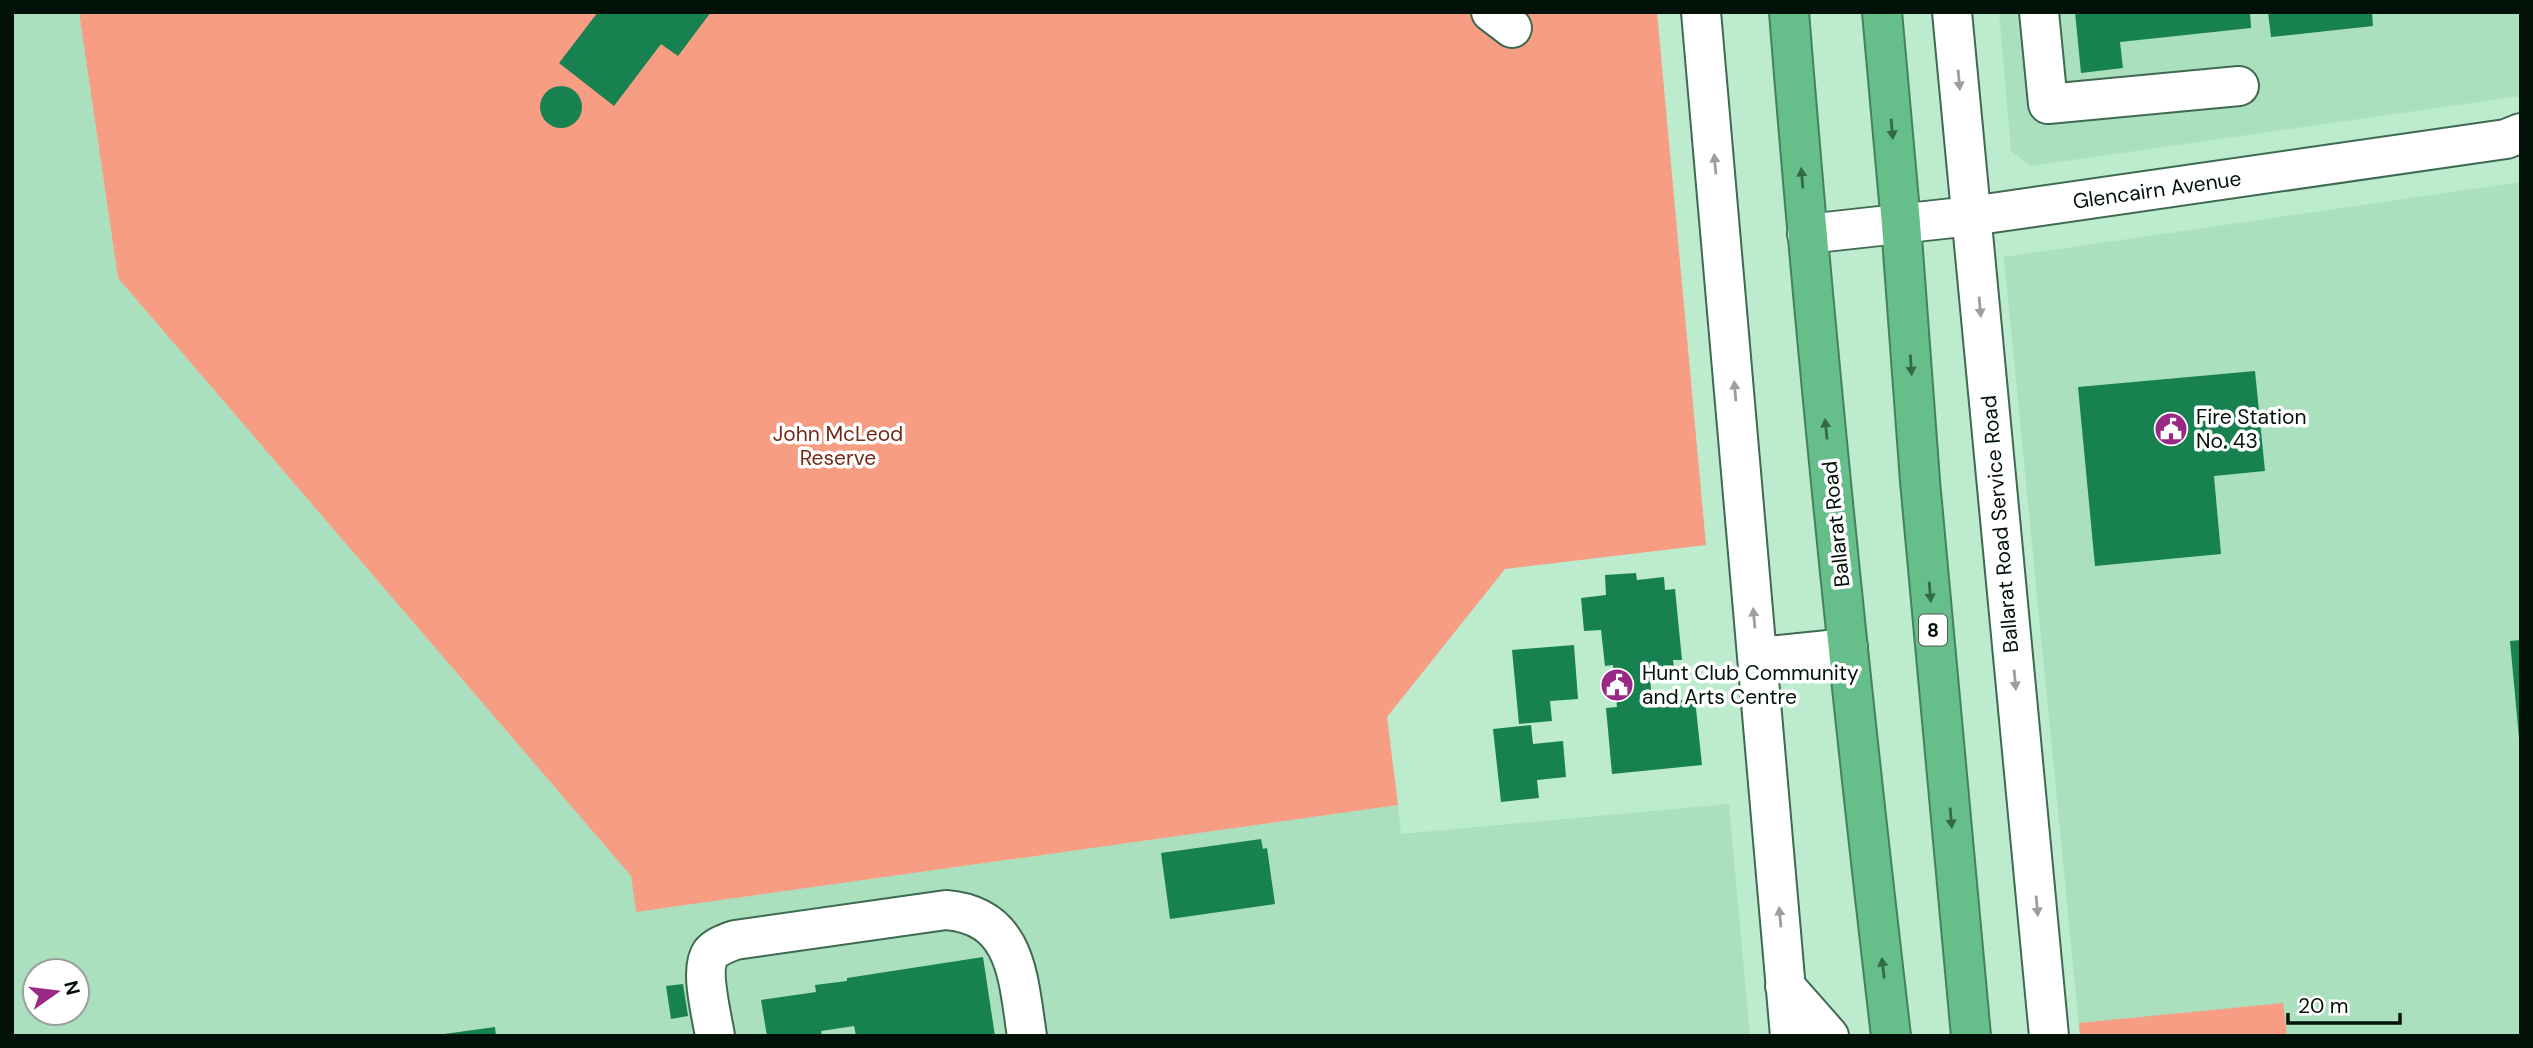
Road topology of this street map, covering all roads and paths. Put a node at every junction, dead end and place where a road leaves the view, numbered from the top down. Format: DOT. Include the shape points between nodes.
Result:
graph roads {
  1 [pos="1701,12"];
  2 [pos="1789,12"];
  3 [pos="1882,12"];
  4 [pos="1952,12"];
  5 [pos="2039,12"];
  6 [pos="2239,86"];
  7 [pos="2516,138"];
  8 [pos="1971,216"];
  9 [pos="1901,224"];
  10 [pos="1807,234"];
  11 [pos="1848,648"];
  12 [pos="1758,657"];
  13 [pos="1786,985"];
  14 [pos="715,1036"];
  15 [pos="1027,1036"];
  16 [pos="1790,1036"];
  17 [pos="1829,1036"];
  18 [pos="1891,1036"];
  19 [pos="1971,1036"];
  20 [pos="2049,1036"];
  12 -- 1 [label="street, one-way"];
  10 -- 2 [label="highway, Ballarat Road, one-way"];
  3 -- 9 [label="highway, 8, one-way"];
  4 -- 8 [label="street, Ballarat Road Service Road, one-way"];
  5 -- 6 [label="street" via="2048,104"];
  7 -- 8 [label="street, Glencairn Avenue"];
  8 -- 9 [label="street, Glencairn Avenue"];
  8 -- 20 [label="street, Ballarat Road Service Road, one-way"];
  9 -- 10 [label="street, Glencairn Avenue"];
  9 -- 19 [label="highway, 8, one-way"];
  11 -- 10 [label="highway, Ballarat Road, one-way"];
  11 -- 12 [label="street"];
  18 -- 11 [label="highway, Ballarat Road, one-way"];
  13 -- 12 [label="street, one-way"];
  13 -- 16 [label="street"];
  13 -- 17 [label="street"];
  14 -- 15 [label="street" via="706,965 721,945 946,910 965,912 985,922 1002,939 1016,963"];
}
